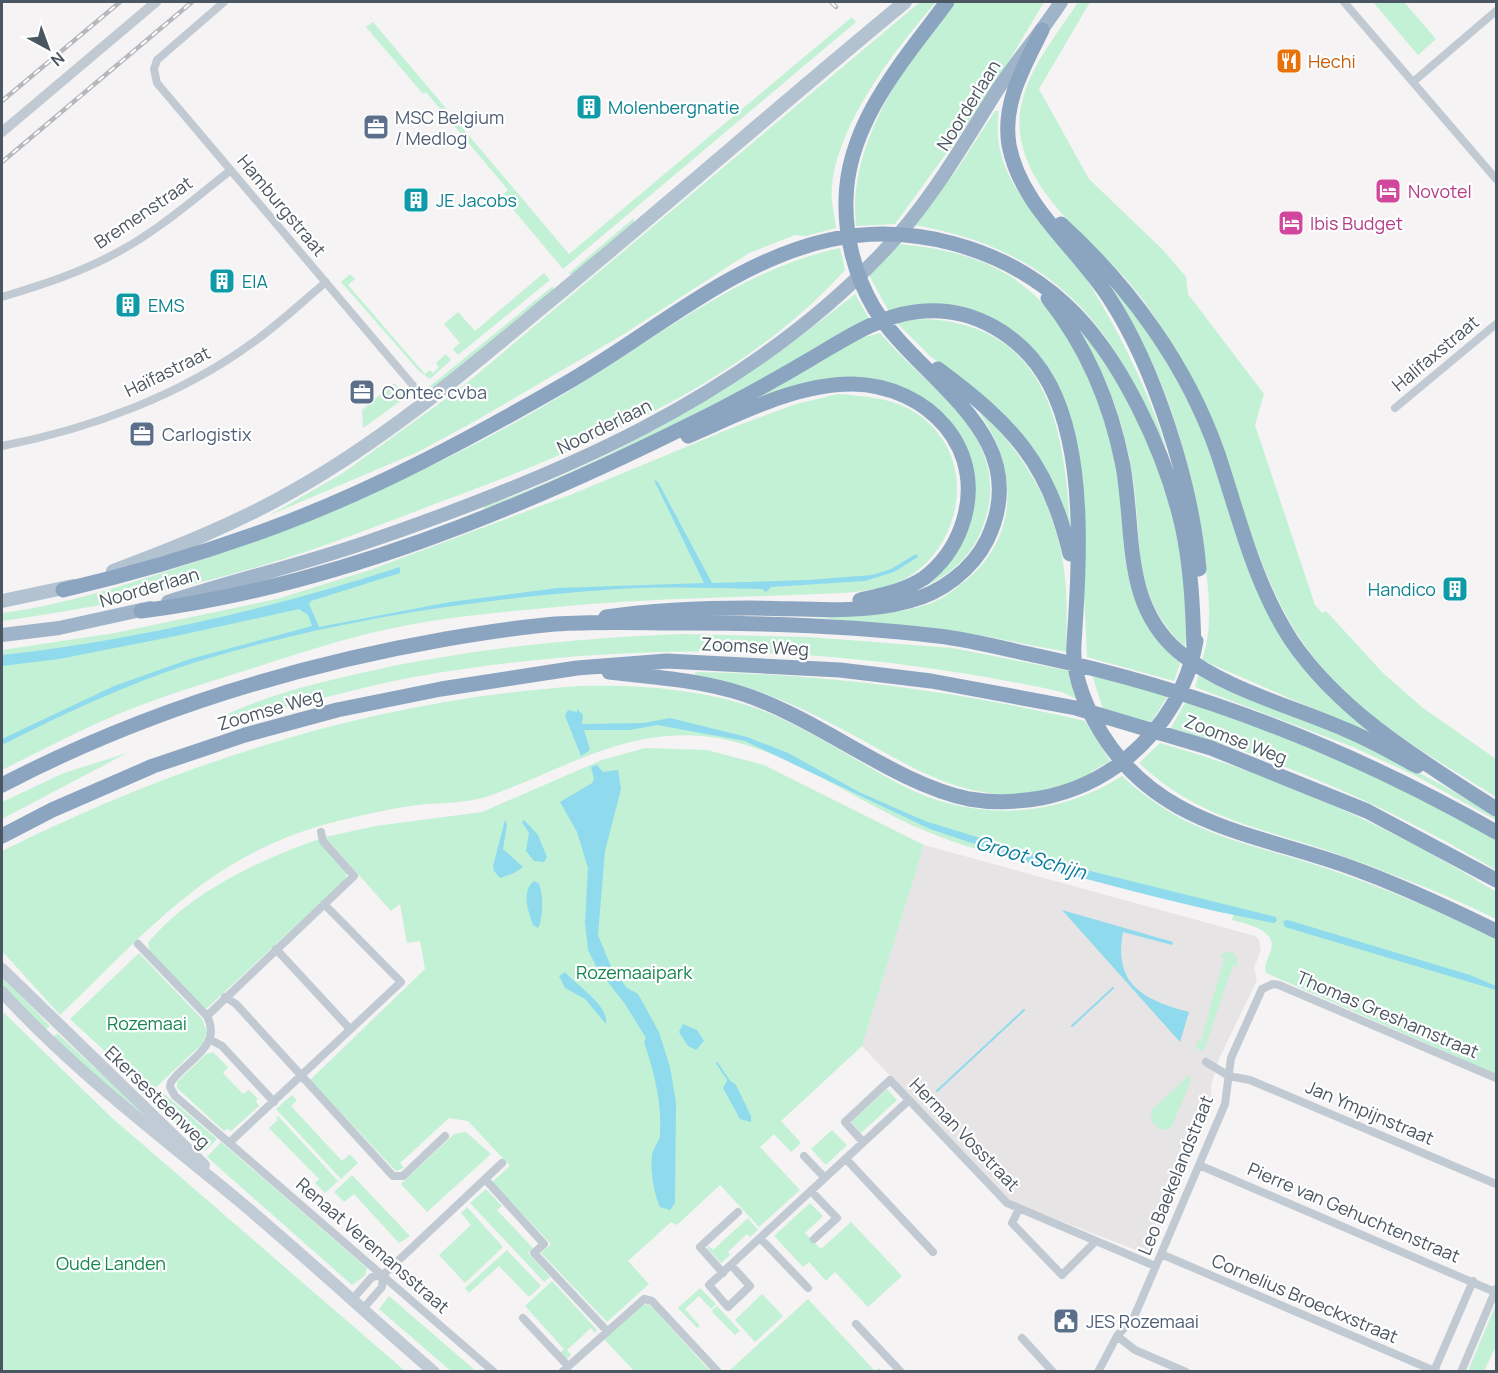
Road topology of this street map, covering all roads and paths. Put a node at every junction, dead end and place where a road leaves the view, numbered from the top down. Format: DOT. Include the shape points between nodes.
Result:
graph roads {
  1 [pos="156,2"];
  2 [pos="224,2"];
  3 [pos="905,2"];
  4 [pos="947,2"];
  5 [pos="1061,2"];
  6 [pos="1344,2"];
  7 [pos="1497,11"];
  8 [pos="1042,30"];
  9 [pos="1413,82"];
  10 [pos="2,132"];
  11 [pos="231,170"];
  12 [pos="1497,179"];
  13 [pos="1041,210"];
  14 [pos="1029,279"];
  15 [pos="326,282"];
  16 [pos="2,297"];
  17 [pos="1497,324"];
  18 [pos="898,338"];
  19 [pos="427,402"];
  20 [pos="1395,408"];
  21 [pos="2,446"];
  22 [pos="579,477"];
  23 [pos="1076,576"];
  24 [pos="63,590"];
  25 [pos="2,601"];
  26 [pos="794,610"];
  27 [pos="1197,610"];
  28 [pos="141,611"];
  29 [pos="556,624"];
  30 [pos="2,635"];
  31 [pos="577,668"];
  32 [pos="2,785"];
  33 [pos="1491,806"];
  34 [pos="321,831"];
  35 [pos="1497,832"];
  36 [pos="2,836"];
  37 [pos="1497,880"];
  38 [pos="324,904"];
  39 [pos="1497,931"];
  40 [pos="138,944"];
  41 [pos="276,949"];
  42 [pos="2,969"];
  43 [pos="1266,985"];
  44 [pos="2,992"];
  45 [pos="225,997"];
  46 [pos="207,1016"];
  47 [pos="351,1029"];
  48 [pos="211,1040"];
  49 [pos="1206,1062"];
  50 [pos="302,1075"];
  51 [pos="1229,1076"];
  52 [pos="1497,1078"];
  53 [pos="908,1101"];
  54 [pos="274,1102"];
  55 [pos="445,1136"];
  56 [pos="863,1142"];
  57 [pos="229,1143"];
  58 [pos="804,1156"];
  59 [pos="846,1159"];
  60 [pos="502,1163"];
  61 [pos="1199,1164"];
  62 [pos="825,1178"];
  63 [pos="485,1179"];
  64 [pos="1497,1184"];
  65 [pos="811,1191"];
  66 [pos="238,1200"];
  67 [pos="1019,1209"];
  68 [pos="738,1212"];
  69 [pos="760,1238"];
  70 [pos="814,1239"];
  71 [pos="1096,1241"];
  72 [pos="933,1252"];
  73 [pos="1161,1254"];
  74 [pos="731,1265"];
  75 [pos="1155,1266"];
  76 [pos="723,1273"];
  77 [pos="383,1275"];
  78 [pos="1473,1281"];
  79 [pos="808,1288"];
  80 [pos="1496,1290"];
  81 [pos="351,1301"];
  82 [pos="362,1310"];
  83 [pos="523,1317"];
  84 [pos="856,1324"];
  85 [pos="607,1331"];
  86 [pos="1117,1336"];
  87 [pos="1022,1338"];
  88 [pos="565,1369"];
  89 [pos="434,1371"];
  90 [pos="494,1371"];
  91 [pos="718,1371"];
  92 [pos="901,1371"];
  93 [pos="1053,1371"];
  94 [pos="1098,1371"];
  95 [pos="1185,1371"];
  96 [pos="1435,1371"];
  97 [pos="1461,1371"];
  1 -- 10 [label="street"];
  2 -- 11 [label="street, Hamburgstraat" via="157,60 154,69 157,83"];
  3 -- 19 [label="main road, Noorderlaan"];
  4 -- 18 [label="highway" via="875,104 856,144 848,178 847,221 853,256 875,309"];
  5 -- 8 [label="highway, Noorderlaan"];
  6 -- 9 [label="street"];
  7 -- 9 [label="street"];
  8 -- 13 [label="highway" via="1014,88 1008,126 1015,165"];
  8 -- 28 [label="highway, Noorderlaan" via="936,187 884,251 798,331 748,368 645,428 525,482 365,543"];
  9 -- 12 [label="street"];
  11 -- 15 [label="street, Hamburgstraat"];
  11 -- 16 [label="street, Bremenstraat" via="119,252 78,271"];
  13 -- 27 [label="highway" via="1110,298 1152,385 1191,512 1197,549"];
  13 -- 33 [label="highway" via="1063,225 1108,272 1166,348 1208,430 1263,588 1306,660 1359,715"];
  14 -- 24 [label="highway" via="981,253 944,241 883,234 803,248 731,280 566,384 377,483 220,546 142,571"];
  14 -- 27 [label="highway" via="1065,304 1088,330 1126,388 1148,431 1181,521"];
  14 -- 33 [label="highway" via="1069,327 1101,387 1123,468 1137,586 1144,607 1167,640 1212,673 1345,729"];
  15 -- 19 [label="street, Hamburgstraat"];
  15 -- 21 [label="street, Haïfastraat" via="255,341 182,385 84,425"];
  17 -- 20 [label="street, Halifaxstraat"];
  18 -- 23 [label="highway" via="988,408 1019,440 1058,507"];
  18 -- 26 [label="highway" via="969,412 988,442 999,491 991,531 963,572 919,598 883,606"];
  19 -- 24 [label="main road, Noorderlaan" via="339,462 257,511 190,543"];
  22 -- 23 [label="highway" via="736,401 871,325 912,312 954,313 996,328 1020,345 1041,368 1055,395 1075,478"];
  22 -- 26 [label="highway" via="814,389 853,384 897,391 915,399 935,414 951,434 966,471 966,511 953,545 930,572 904,589"];
  22 -- 28 [label="highway" via="371,558 234,596"];
  23 -- 39 [label="highway" via="1073,653 1089,711 1120,761 1165,800 1206,822 1344,864"];
  24 -- 25 [label="main road, Noorderlaan"];
  26 -- 29 [label="highway" via="640,612"];
  27 -- 31 [label="highway" via="1194,650 1175,702 1131,755 1099,778 1056,795 1002,802 968,798 919,781 797,715 742,693 667,678"];
  28 -- 30 [label="highway, Noorderlaan"];
  29 -- 32 [label="highway, Zoomse Weg" via="394,648 261,681 110,735"];
  29 -- 35 [label="highway, Zoomse Weg" via="843,626 943,636 1099,669 1234,709 1307,738 1389,774"];
  31 -- 36 [label="highway, Zoomse Weg" via="441,689 337,710 245,735 153,766"];
  31 -- 37 [label="highway, Zoomse Weg" via="667,660 840,670 931,681 1076,708 1211,748 1367,811"];
  34 -- 38 [label="street" via="323,841 354,876"];
  38 -- 41 [label="street"];
  38 -- 47 [label="street" via="401,982"];
  40 -- 46 [label="street"];
  41 -- 45 [label="street"];
  41 -- 47 [label="street"];
  42 -- 66 [label="main road, Ekersesteenweg"];
  43 -- 51 [label="street, Leo Baekelandstraat" via="1258,993 1232,1058"];
  43 -- 52 [label="street, Thomas Greshamstraat" via="1279,985"];
  44 -- 66 [label="main road, Ekersesteenweg" via="44,1036 150,1131"];
  45 -- 46 [label="street"];
  45 -- 50 [label="street"];
  46 -- 48 [label="street" via="212,1025"];
  47 -- 50 [label="street"];
  48 -- 54 [label="street" via="222,1046"];
  48 -- 57 [label="street, Renaat Veremansstraat" via="170,1087 174,1096"];
  49 -- 51 [label="street, Jan Ympijnstraat"];
  50 -- 54 [label="street"];
  50 -- 55 [label="street" via="393,1176 404,1176"];
  51 -- 61 [label="street, Leo Baekelandstraat" via="1225,1104"];
  51 -- 64 [label="street, Jan Ympijnstraat" via="1250,1080"];
  53 -- 56 [label="street"];
  53 -- 56 [label="street, Herman Vosstraat" via="890,1080 845,1122"];
  53 -- 67 [label="street, Herman Vosstraat" via="996,1194"];
  54 -- 57 [label="street"];
  56 -- 59 [label="street"];
  57 -- 77 [label="street, Renaat Veremansstraat"];
  58 -- 62 [label="street"];
  59 -- 62 [label="street"];
  59 -- 72 [label="street"];
  60 -- 63 [label="street"];
  61 -- 73 [label="street, Leo Baekelandstraat"];
  61 -- 78 [label="street, Pierre van Gehuchtenstraat"];
  62 -- 65 [label="street"];
  63 -- 77 [label="street"];
  63 -- 85 [label="street" via="544,1244 534,1253"];
  65 -- 69 [label="street"];
  65 -- 70 [label="street" via="837,1218"];
  66 -- 81 [label="main road, Ekersesteenweg"];
  67 -- 71 [label="street, Herman Vosstraat"];
  67 -- 71 [label="street, Herman Vosstraat" via="1012,1223 1062,1275"];
  68 -- 76 [label="street" via="700,1247"];
  69 -- 74 [label="street"];
  69 -- 79 [label="street"];
  71 -- 75 [label="street, Herman Vosstraat"];
  73 -- 75 [label="street, Leo Baekelandstraat"];
  73 -- 96 [label="street, Cornelius Broeckxstraat"];
  74 -- 76 [label="street"];
  74 -- 76 [label="street" via="750,1286 728,1306 709,1286"];
  75 -- 86 [label="street, Leo Baekelandstraat" via="1134,1317"];
  77 -- 81 [label="street" via="372,1277"];
  77 -- 82 [label="street" via="382,1287"];
  77 -- 90 [label="street, Renaat Veremansstraat"];
  78 -- 80 [label="street, Pierre van Gehuchtenstraat"];
  78 -- 96 [label="street"];
  80 -- 97 [label="street"];
  81 -- 82 [label="main road, Ekersesteenweg"];
  82 -- 89 [label="main road, Ekersesteenweg"];
  83 -- 88 [label="street"];
  84 -- 92 [label="street"];
  85 -- 88 [label="street"];
  85 -- 91 [label="street" via="640,1301 648,1299"];
  86 -- 94 [label="street, Leo Baekelandstraat"];
  86 -- 95 [label="street" via="1135,1350"];
  87 -- 93 [label="street"];
}
